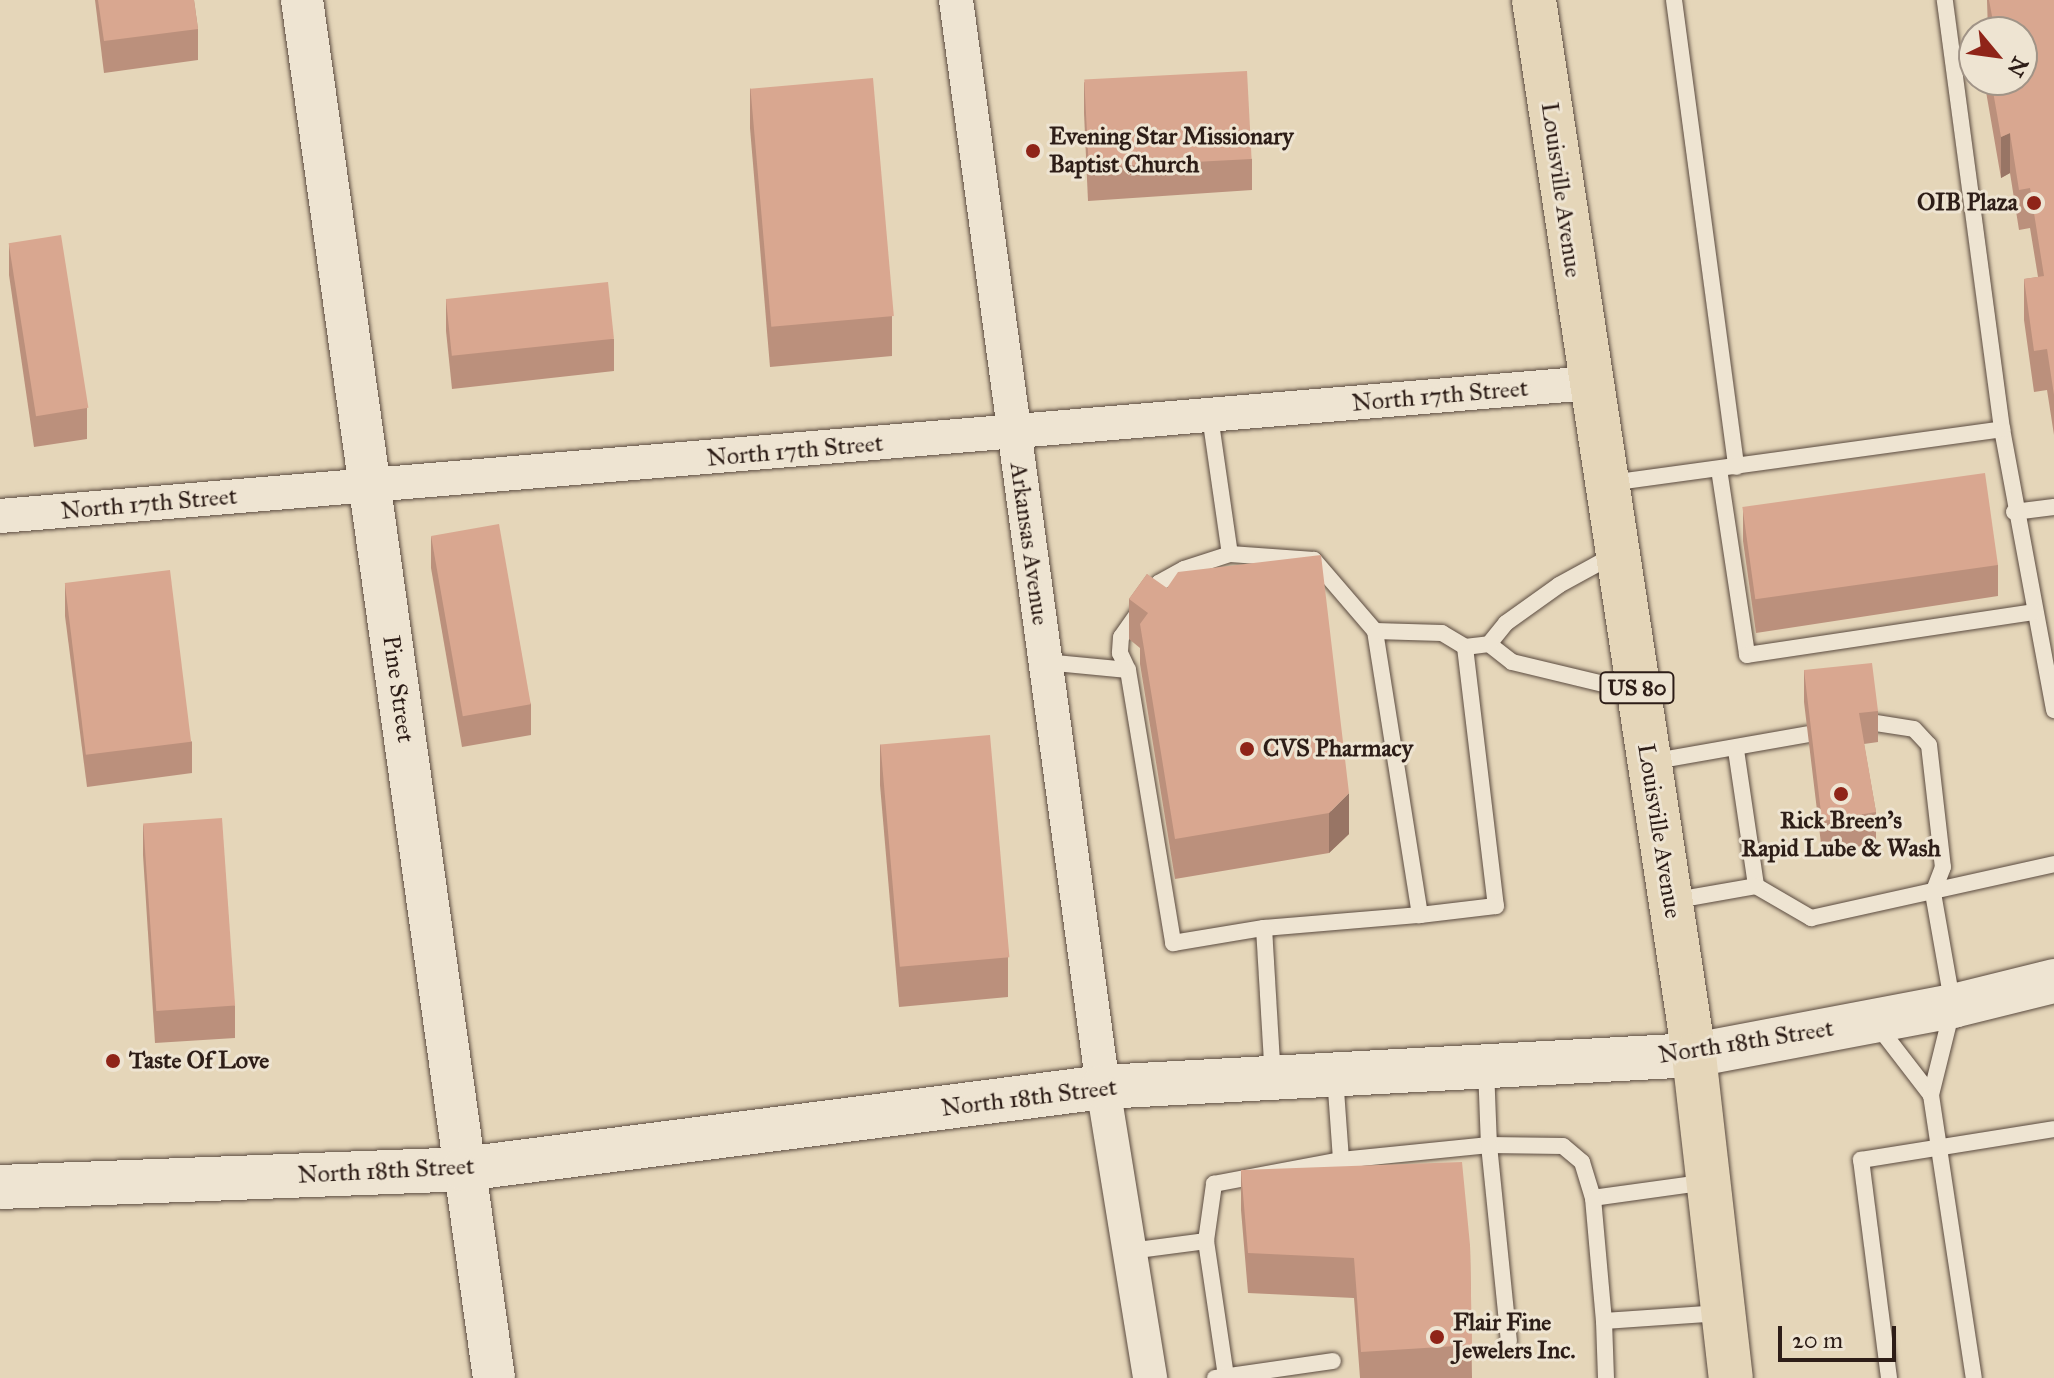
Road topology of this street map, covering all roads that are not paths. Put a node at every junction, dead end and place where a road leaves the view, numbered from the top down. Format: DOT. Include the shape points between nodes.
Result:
graph roads {
  1 [pos="302,0"];
  2 [pos="956,0"];
  3 [pos="1534,0"];
  4 [pos="1674,0"];
  5 [pos="1945,0"];
  6 [pos="1589,383"];
  7 [pos="1210,416"];
  8 [pos="2002,429"];
  9 [pos="1014,433"];
  10 [pos="1728,468"];
  11 [pos="1605,484"];
  12 [pos="370,486"];
  13 [pos="2054,507"];
  14 [pos="2014,512"];
  15 [pos="0,516"];
  16 [pos="1230,554"];
  17 [pos="1614,555"];
  18 [pos="1184,569"];
  19 [pos="1179,592"];
  20 [pos="2034,612"];
  21 [pos="1375,631"];
  22 [pos="1489,644"];
  23 [pos="1465,647"];
  24 [pos="1143,649"];
  25 [pos="2049,659"];
  26 [pos="1045,662"];
  27 [pos="1128,670"];
  28 [pos="1638,692"];
  29 [pos="2054,710"];
  30 [pos="1876,723"];
  31 [pos="1808,734"];
  32 [pos="1736,750"];
  33 [pos="1649,762"];
  34 [pos="2054,864"];
  35 [pos="1756,886"];
  36 [pos="1933,893"];
  37 [pos="1670,901"];
  38 [pos="1420,915"];
  39 [pos="1264,928"];
  40 [pos="2054,981"];
  41 [pos="1953,1006"];
  42 [pos="1873,1021"];
  43 [pos="1694,1055"];
  44 [pos="1485,1066"];
  45 [pos="1335,1075"];
  46 [pos="1273,1078"];
  47 [pos="1103,1087"];
  48 [pos="1931,1095"];
  49 [pos="2054,1129"];
  50 [pos="1489,1145"];
  51 [pos="1938,1147"];
  52 [pos="1341,1160"];
  53 [pos="464,1169"];
  54 [pos="1709,1182"];
  55 [pos="0,1187"];
  56 [pos="1593,1198"];
  57 [pos="1206,1241"];
  58 [pos="1130,1251"];
  59 [pos="1725,1312"];
  60 [pos="1604,1321"];
  61 [pos="1509,1341"];
  62 [pos="1333,1361"];
  63 [pos="1220,1377"];
  64 [pos="494,1378"];
  65 [pos="1150,1378"];
  66 [pos="1606,1378"];
  67 [pos="1731,1378"];
  68 [pos="1889,1378"];
  69 [pos="1974,1378"];
  1 -- 12 [label="street, Pine Street"];
  2 -- 9 [label="street, Arkansas Avenue"];
  3 -- 6 [label="main road, Louisville Avenue / US 80"];
  4 -- 10 [label="lane"];
  5 -- 8 [label="lane"];
  6 -- 7 [label="street, North 17th Street"];
  6 -- 11 [label="main road, Louisville Avenue / US 80"];
  7 -- 9 [label="street, North 17th Street"];
  7 -- 16 [label="lane"];
  8 -- 10 [label="lane"];
  8 -- 14 [label="lane"];
  9 -- 12 [label="street, North 17th Street"];
  9 -- 26 [label="street, Arkansas Avenue"];
  10 -- 11 [label="lane"];
  10 -- 20 [label="lane" via="1747,655"];
  11 -- 17 [label="main road, Louisville Avenue / US 80"];
  12 -- 15 [label="street, North 17th Street"];
  12 -- 53 [label="street, Pine Street"];
  13 -- 14 [label="lane"];
  14 -- 20 [label="lane"];
  16 -- 18 [label="lane"];
  16 -- 21 [label="lane" via="1314,560"];
  17 -- 22 [label="lane" via="1559,585 1506,623"];
  17 -- 28 [label="main road, Louisville Avenue / US 80"];
  18 -- 19 [label="lane"];
  18 -- 27 [label="lane" via="1159,583 1121,637"];
  20 -- 25 [label="lane"];
  21 -- 23 [label="lane" via="1442,633"];
  21 -- 38 [label="lane"];
  22 -- 23 [label="lane"];
  22 -- 28 [label="lane" via="1512,662"];
  23 -- 38 [label="lane" via="1496,906"];
  24 -- 27 [label="lane"];
  25 -- 29 [label="lane"];
  26 -- 27 [label="lane"];
  26 -- 47 [label="street, Arkansas Avenue"];
  27 -- 39 [label="lane" via="1173,943"];
  28 -- 33 [label="main road, Louisville Avenue / US 80"];
  30 -- 36 [label="lane" via="1914,729 1929,745 1943,867"];
  31 -- 32 [label="lane"];
  32 -- 33 [label="lane"];
  32 -- 35 [label="lane"];
  33 -- 37 [label="main road, Louisville Avenue / US 80"];
  34 -- 36 [label="lane"];
  35 -- 36 [label="lane" via="1811,918"];
  35 -- 37 [label="lane"];
  36 -- 41 [label="lane"];
  37 -- 43 [label="main road, Louisville Avenue / US 80"];
  38 -- 39 [label="lane"];
  39 -- 46 [label="lane"];
  40 -- 41 [label="main road, North 18th Street"];
  41 -- 42 [label="main road, North 18th Street"];
  41 -- 48 [label="lane"];
  42 -- 43 [label="main road, North 18th Street"];
  42 -- 48 [label="lane"];
  43 -- 44 [label="main road, North 18th Street"];
  43 -- 54 [label="main road, Louisville Avenue / US 80"];
  44 -- 45 [label="main road, North 18th Street"];
  44 -- 50 [label="lane"];
  45 -- 46 [label="main road, North 18th Street"];
  45 -- 52 [label="lane"];
  46 -- 47 [label="main road, North 18th Street"];
  47 -- 53 [label="main road, North 18th Street"];
  47 -- 58 [label="street, Arkansas Avenue"];
  48 -- 51 [label="lane"];
  49 -- 51 [label="lane"];
  50 -- 52 [label="lane"];
  50 -- 56 [label="lane" via="1563,1146 1582,1162"];
  50 -- 61 [label="lane"];
  51 -- 68 [label="lane" via="1861,1160"];
  51 -- 69 [label="lane"];
  52 -- 57 [label="lane" via="1214,1184"];
  53 -- 55 [label="main road, North 18th Street"];
  53 -- 64 [label="street, Pine Street"];
  54 -- 56 [label="lane"];
  54 -- 59 [label="main road, Louisville Avenue / US 80"];
  56 -- 60 [label="lane"];
  57 -- 58 [label="lane"];
  57 -- 63 [label="lane"];
  58 -- 65 [label="street, Arkansas Avenue"];
  59 -- 60 [label="lane"];
  59 -- 67 [label="main road, Louisville Avenue / US 80"];
  60 -- 66 [label="lane"];
  62 -- 63 [label="lane"];
}
